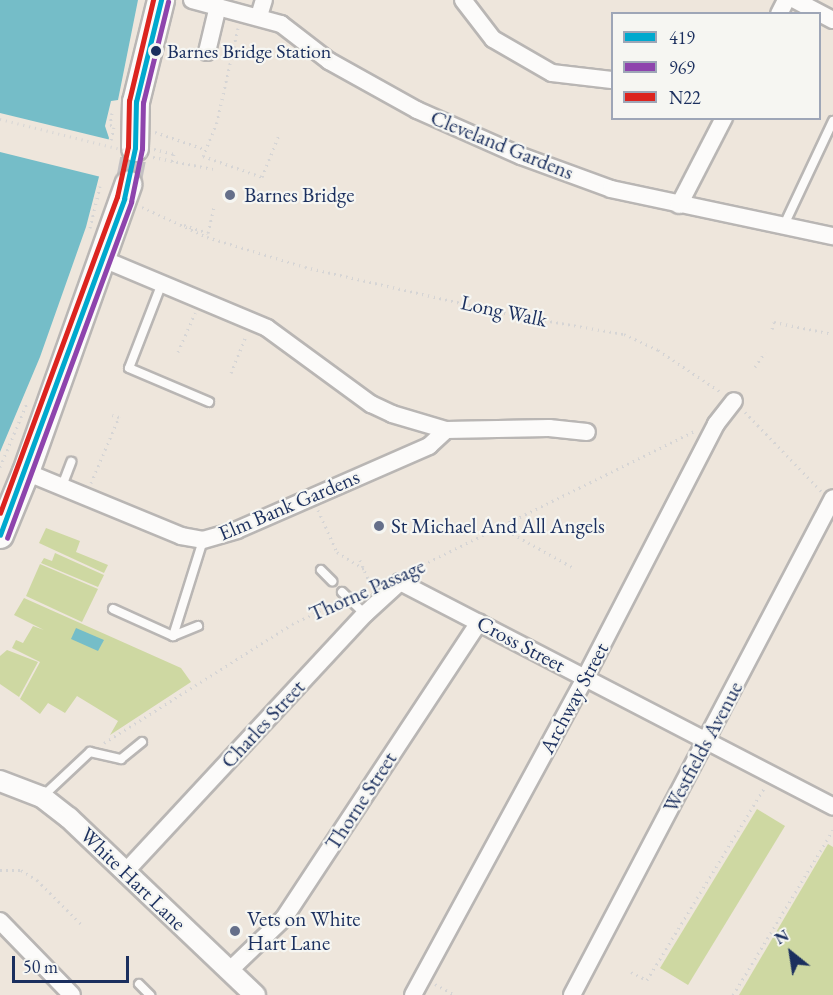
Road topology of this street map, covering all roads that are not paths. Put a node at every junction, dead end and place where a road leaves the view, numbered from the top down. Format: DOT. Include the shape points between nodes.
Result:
graph roads {
  1 [pos="161,0"];
  2 [pos="192,0"];
  3 [pos="463,0"];
  4 [pos="795,0"];
  5 [pos="218,6"];
  6 [pos="261,8"];
  7 [pos="818,12"];
  8 [pos="207,52"];
  9 [pos="611,80"];
  10 [pos="723,120"];
  11 [pos="833,121"];
  12 [pos="146,146"];
  13 [pos="133,195"];
  14 [pos="679,205"];
  15 [pos="784,225"];
  16 [pos="833,237"];
  17 [pos="102,259"];
  18 [pos="162,283"];
  19 [pos="734,401"];
  20 [pos="209,402"];
  21 [pos="446,430"];
  22 [pos="587,432"];
  23 [pos="71,462"];
  24 [pos="26,472"];
  25 [pos="62,486"];
  26 [pos="832,500"];
  27 [pos="0,535"];
  28 [pos="203,540"];
  29 [pos="321,570"];
  30 [pos="402,578"];
  31 [pos="332,581"];
  32 [pos="345,595"];
  33 [pos="113,609"];
  34 [pos="365,614"];
  35 [pos="479,622"];
  36 [pos="198,626"];
  37 [pos="173,636"];
  38 [pos="585,678"];
  39 [pos="706,740"];
  40 [pos="142,742"];
  41 [pos="0,781"];
  42 [pos="42,797"];
  43 [pos="833,806"];
  44 [pos="127,870"];
  45 [pos="0,921"];
  46 [pos="230,970"];
  47 [pos="139,984"];
  48 [pos="252,994"];
  49 [pos="72,995"];
  50 [pos="150,995"];
  51 [pos="413,995"];
  52 [pos="572,995"];
  1 -- 12 [label="main road" via="136,102"];
  2 -- 5 [label="street, Cleveland Gardens"];
  3 -- 9 [label="street" via="493,39 552,73"];
  4 -- 7 [label="street"];
  5 -- 6 [label="street, Cleveland Gardens" via="242,12"];
  5 -- 8 [label="street"];
  6 -- 14 [label="street, Cleveland Gardens" via="329,61 417,110 521,156 611,189"];
  10 -- 14 [label="street"];
  11 -- 15 [label="lane"];
  13 -- 17 [label="main road"];
  14 -- 15 [label="street, Cleveland Gardens"];
  15 -- 16 [label="street, Cleveland Gardens"];
  17 -- 18 [label="street"];
  17 -- 24 [label="main road"];
  18 -- 20 [label="lane" via="129,368"];
  18 -- 21 [label="street" via="287,342 371,404"];
  19 -- 38 [label="street, Archway Street" via="716,424"];
  21 -- 22 [label="street" via="549,428"];
  21 -- 28 [label="street, Elm Bank Gardens" via="429,446 237,530"];
  23 -- 25 [label="lane"];
  24 -- 25 [label="street, Elm Bank Gardens"];
  24 -- 27 [label="main road"];
  25 -- 28 [label="street, Elm Bank Gardens" via="182,536"];
  26 -- 39 [label="street, Westfields Avenue"];
  28 -- 37 [label="lane"];
  29 -- 31 [label="lane"];
  30 -- 34 [label="street, Charles Street"];
  30 -- 35 [label="street, Cross Street"];
  32 -- 34 [label="lane"];
  33 -- 37 [label="lane"];
  34 -- 44 [label="street, Charles Street"];
  35 -- 38 [label="street, Cross Street"];
  35 -- 46 [label="street, Thorne Street" via="284,918"];
  36 -- 37 [label="lane"];
  38 -- 39 [label="street, Cross Street"];
  38 -- 51 [label="street, Archway Street"];
  39 -- 43 [label="street, Cross Street"];
  39 -- 52 [label="street, Westfields Avenue"];
  40 -- 42 [label="lane" via="121,759 90,752"];
  41 -- 42 [label="street, White Hart Lane"];
  42 -- 44 [label="street, White Hart Lane"];
  44 -- 46 [label="street, White Hart Lane"];
  45 -- 49 [label="street"];
  46 -- 48 [label="street, White Hart Lane"];
  47 -- 50 [label="lane"];
}
